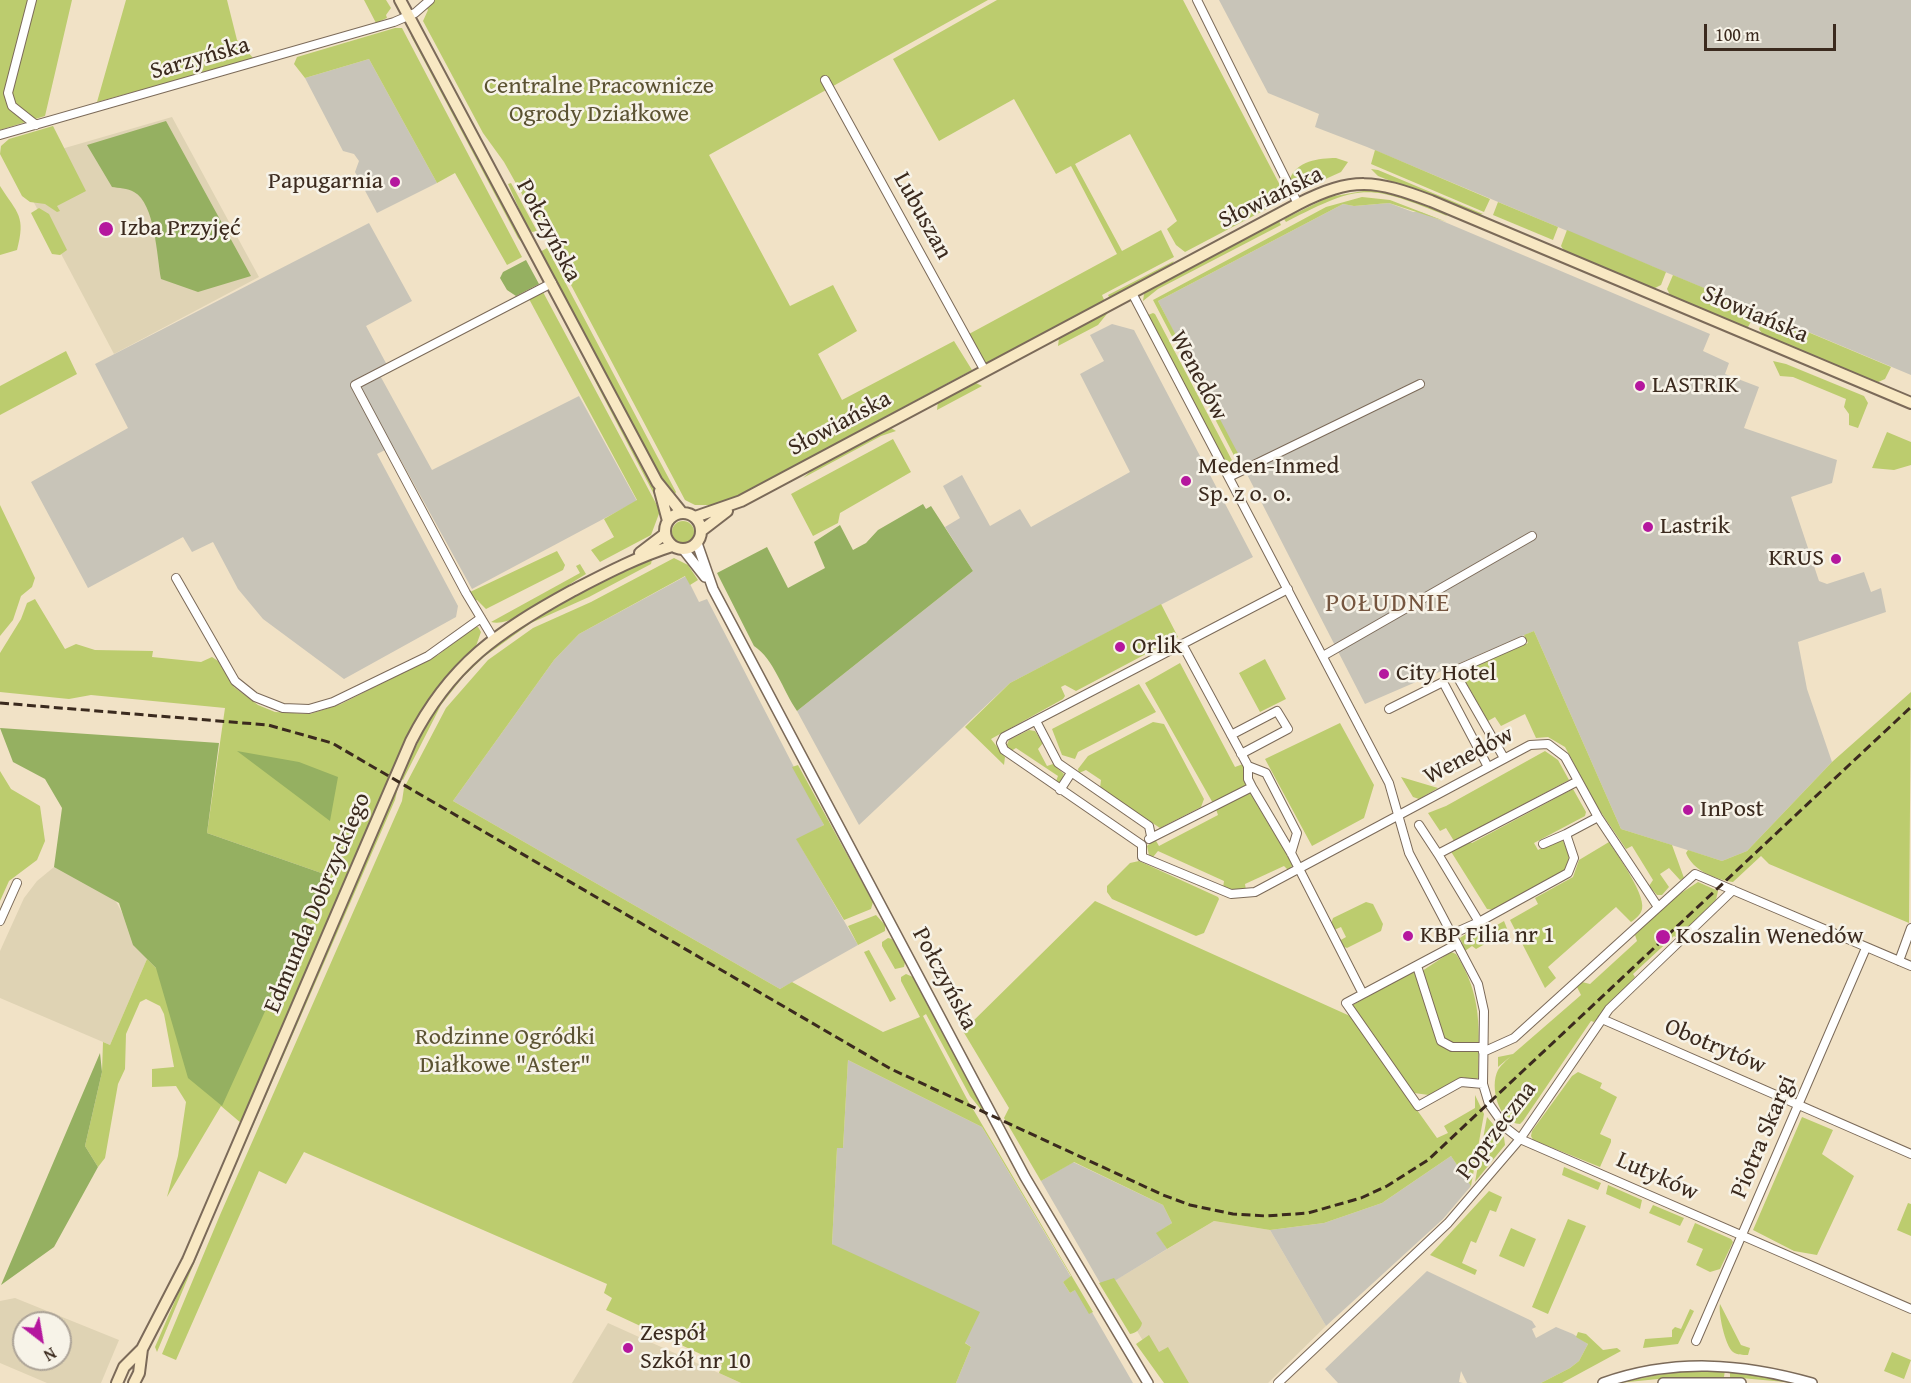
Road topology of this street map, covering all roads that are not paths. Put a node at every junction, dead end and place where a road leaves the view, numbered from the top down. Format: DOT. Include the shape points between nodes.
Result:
graph roads {
  1 [pos="32,0"];
  2 [pos="400,0"];
  3 [pos="430,0"];
  4 [pos="1197,0"];
  5 [pos="409,16"];
  6 [pos="825,80"];
  7 [pos="36,125"];
  8 [pos="0,135"];
  9 [pos="1298,204"];
  10 [pos="552,284"];
  11 [pos="1132,293"];
  12 [pos="985,371"];
  13 [pos="1420,384"];
  14 [pos="1911,403"];
  15 [pos="1229,477"];
  16 [pos="657,482"];
  17 [pos="741,501"];
  18 [pos="682,513"];
  19 [pos="694,517"];
  20 [pos="668,521"];
  21 [pos="701,531"];
  22 [pos="665,534"];
  23 [pos="1532,536"];
  24 [pos="697,543"];
  25 [pos="678,548"];
  26 [pos="633,559"];
  27 [pos="176,578"];
  28 [pos="713,589"];
  29 [pos="1288,589"];
  30 [pos="481,618"];
  31 [pos="493,638"];
  32 [pos="1522,641"];
  33 [pos="1182,644"];
  34 [pos="1323,656"];
  35 [pos="1389,710"];
  36 [pos="1036,721"];
  37 [pos="1231,735"];
  38 [pos="1241,754"];
  39 [pos="1504,758"];
  40 [pos="1248,766"];
  41 [pos="1488,767"];
  42 [pos="1071,773"];
  43 [pos="1578,781"];
  44 [pos="1252,787"];
  45 [pos="1060,790"];
  46 [pos="1399,817"];
  47 [pos="1598,817"];
  48 [pos="1419,825"];
  49 [pos="1566,834"];
  50 [pos="1151,836"];
  51 [pos="1543,844"];
  52 [pos="1142,845"];
  53 [pos="1291,853"];
  54 [pos="1438,854"];
  55 [pos="1299,869"];
  56 [pos="17,883"];
  57 [pos="1733,890"];
  58 [pos="1658,907"];
  59 [pos="0,921"];
  60 [pos="1479,922"];
  61 [pos="1911,928"];
  62 [pos="1452,934"];
  63 [pos="1457,944"];
  64 [pos="1866,948"];
  65 [pos="1899,961"];
  66 [pos="1418,966"];
  67 [pos="1911,966"];
  68 [pos="1363,994"];
  69 [pos="1602,1019"];
  70 [pos="1483,1049"];
  71 [pos="1483,1084"];
  72 [pos="1799,1106"];
  73 [pos="1520,1139"];
  74 [pos="1911,1154"];
  75 [pos="1743,1236"];
  76 [pos="1911,1308"];
  77 [pos="1696,1341"];
  78 [pos="142,1349"];
  79 [pos="117,1383"];
  80 [pos="135,1383"];
  81 [pos="1148,1383"];
  82 [pos="1278,1383"];
  83 [pos="1603,1383"];
  84 [pos="1663,1383"];
  85 [pos="1741,1383"];
  86 [pos="1812,1383"];
  1 -- 7 [label="street" via="8,93 12,106"];
  2 -- 5 [label="main road, Połczyńska"];
  3 -- 5 [label="street"];
  4 -- 9 [label="street"];
  5 -- 7 [label="street, Sarzyńska"];
  5 -- 10 [label="main road, Połczyńska"];
  6 -- 12 [label="street, Lubuszan"];
  7 -- 8 [label="street, Sarzyńska"];
  9 -- 11 [label="main road, Słowiańska"];
  9 -- 14 [label="main road, Słowiańska" via="1343,186 1390,186"];
  10 -- 16 [label="main road, Połczyńska"];
  10 -- 30 [label="street" via="356,385"];
  11 -- 12 [label="main road, Słowiańska"];
  11 -- 15 [label="street, Wenedów"];
  12 -- 17 [label="main road, Słowiańska"];
  13 -- 15 [label="street"];
  15 -- 29 [label="street, Wenedów"];
  16 -- 18 [label="main road, Połczyńska"];
  16 -- 20 [label="main road, Połczyńska"];
  17 -- 19 [label="main road, Słowiańska"];
  17 -- 21 [label="main road, Słowiańska"];
  18 -- 19 [label="main road"];
  18 -- 20 [label="main road"];
  19 -- 21 [label="main road"];
  20 -- 22 [label="main road"];
  21 -- 24 [label="main road"];
  22 -- 25 [label="main road"];
  22 -- 26 [label="main road, Edmunda Dobrzyckiego"];
  23 -- 34 [label="street"];
  24 -- 25 [label="main road"];
  24 -- 28 [label="street, Połczyńska"];
  25 -- 26 [label="main road, Edmunda Dobrzyckiego"];
  25 -- 28 [label="street, Połczyńska"];
  26 -- 31 [label="main road, Edmunda Dobrzyckiego" via="515,622"];
  27 -- 30 [label="street" via="236,681 255,697 283,708 309,709 333,702 428,656"];
  28 -- 81 [label="street, Połczyńska" via="1025,1177"];
  29 -- 33 [label="street, Wenedów"];
  29 -- 34 [label="street, Wenedów"];
  30 -- 31 [label="street"];
  31 -- 78 [label="main road, Edmunda Dobrzyckiego" via="445,686 411,741 188,1260"];
  32 -- 39 [label="street" via="1454,671"];
  33 -- 36 [label="street, Wenedów"];
  33 -- 37 [label="street"];
  34 -- 46 [label="street, Wenedów" via="1389,783"];
  35 -- 41 [label="street" via="1443,682"];
  36 -- 42 [label="street" via="1058,764"];
  36 -- 45 [label="street, Wenedów" via="1004,737 1001,743 1004,750"];
  37 -- 38 [label="street"];
  37 -- 38 [label="street" via="1278,711 1288,729"];
  38 -- 40 [label="street"];
  39 -- 41 [label="street, Wenedów"];
  39 -- 43 [label="street, Wenedów" via="1530,745 1548,744 1565,757"];
  40 -- 44 [label="street"];
  40 -- 53 [label="street" via="1266,773 1297,833"];
  41 -- 46 [label="street, Wenedów"];
  42 -- 45 [label="street"];
  42 -- 50 [label="street" via="1149,826"];
  43 -- 47 [label="street, Wenedów"];
  43 -- 54 [label="street"];
  44 -- 50 [label="street"];
  44 -- 53 [label="street"];
  45 -- 52 [label="street, Wenedów"];
  46 -- 55 [label="street, Wenedów"];
  46 -- 62 [label="street, Wenedów" via="1409,853"];
  47 -- 49 [label="street"];
  47 -- 58 [label="street, Wenedów"];
  48 -- 54 [label="street"];
  49 -- 51 [label="street"];
  49 -- 60 [label="street" via="1574,858 1568,873"];
  50 -- 52 [label="street"];
  52 -- 55 [label="street, Wenedów" via="1142,857 1231,894 1255,892"];
  53 -- 55 [label="street"];
  54 -- 60 [label="street"];
  55 -- 68 [label="street"];
  56 -- 59 [label="street"];
  57 -- 58 [label="street" via="1695,873"];
  57 -- 64 [label="street"];
  57 -- 69 [label="street, Poprzeczna"];
  58 -- 70 [label="street" via="1514,1038"];
  60 -- 62 [label="street"];
  61 -- 65 [label="street"];
  62 -- 63 [label="street, Wenedów"];
  63 -- 66 [label="street"];
  63 -- 70 [label="street, Wenedów" via="1482,998"];
  64 -- 65 [label="street"];
  64 -- 72 [label="street, Piotra Skargi"];
  65 -- 67 [label="street"];
  66 -- 68 [label="street"];
  66 -- 70 [label="street" via="1441,1041 1452,1047"];
  68 -- 71 [label="street" via="1346,1004 1418,1106 1461,1082"];
  69 -- 72 [label="street, Obotrytów"];
  69 -- 73 [label="street, Poprzeczna"];
  70 -- 71 [label="street, Wenedów"];
  71 -- 73 [label="street, Wenedów" via="1497,1118"];
  72 -- 74 [label="street, Obotrytów"];
  72 -- 75 [label="street, Piotra Skargi"];
  73 -- 75 [label="street, Lutyków"];
  73 -- 82 [label="street, Poprzeczna" via="1448,1223"];
  75 -- 76 [label="street, Lutyków"];
  75 -- 77 [label="street, Piotra Skargi"];
  78 -- 79 [label="main road, Edmunda Dobrzyckiego" via="124,1366"];
  78 -- 80 [label="main road, Edmunda Dobrzyckiego"];
  83 -- 86 [label="street" via="1655,1369 1713,1365 1756,1369"];
  84 -- 85 [label="street"];
}
